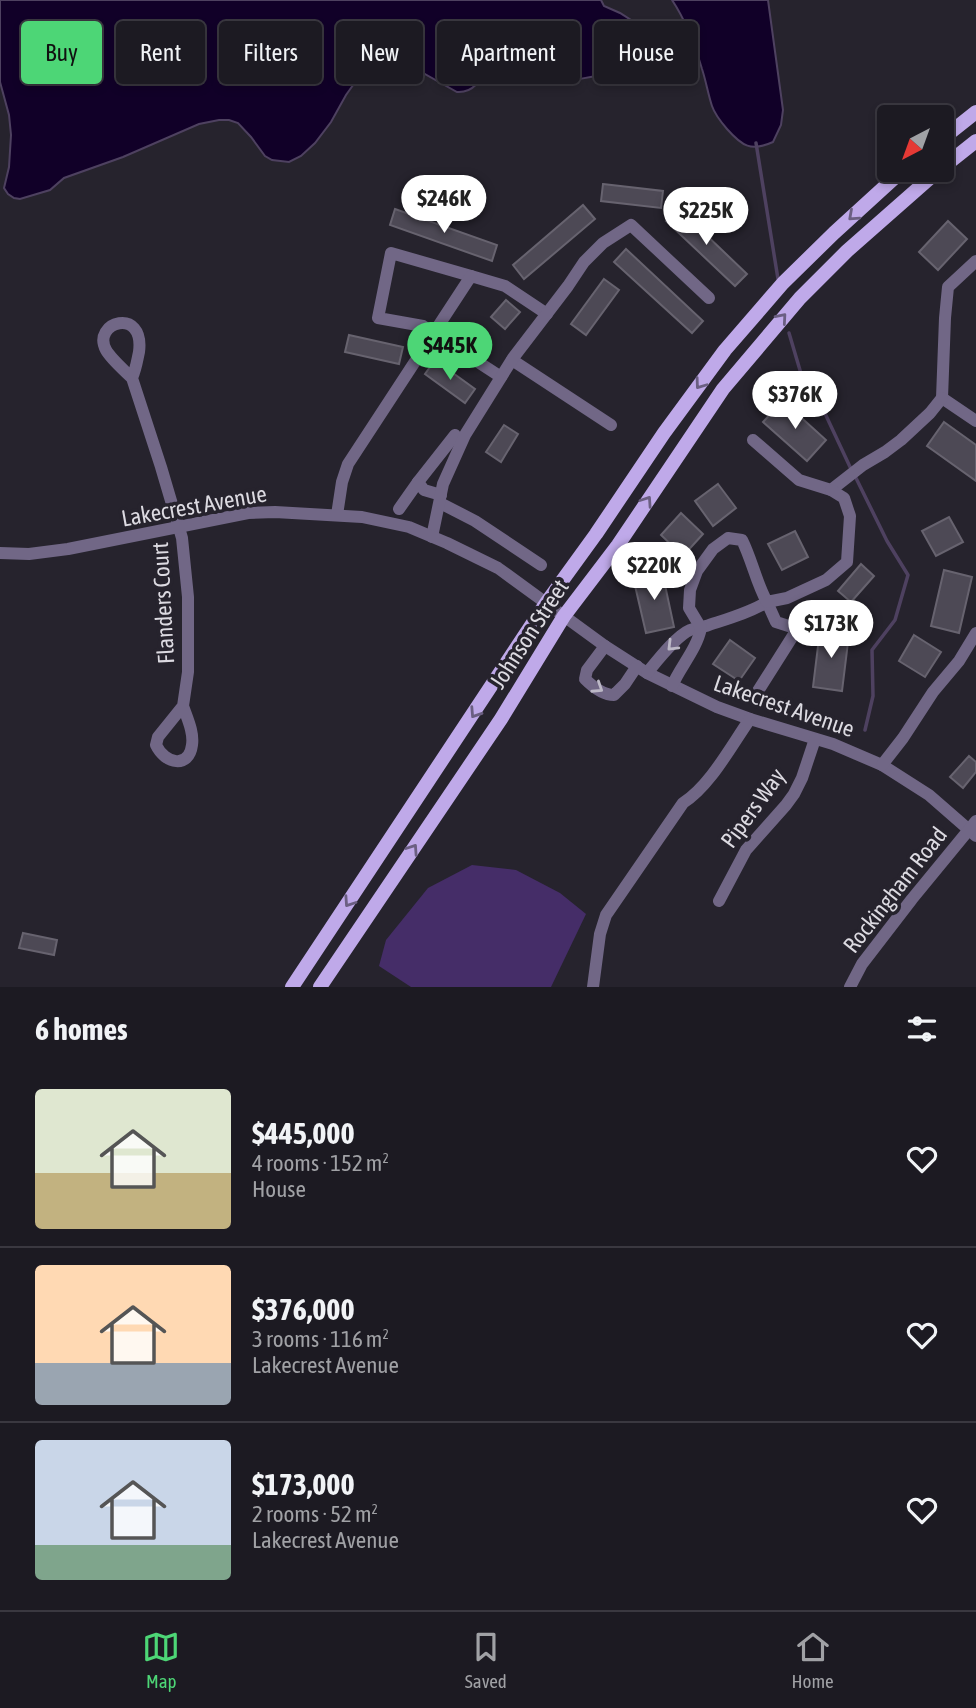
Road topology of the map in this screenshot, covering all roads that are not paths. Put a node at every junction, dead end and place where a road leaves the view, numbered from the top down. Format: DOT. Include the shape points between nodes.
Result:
graph roads {
  1 [pos="976,112"];
  2 [pos="954,129"];
  3 [pos="976,141"];
  4 [pos="954,158"];
  5 [pos="890,182"];
  6 [pos="925,182"];
  7 [pos="976,261"];
  8 [pos="471,276"];
  9 [pos="709,298"];
  10 [pos="547,314"];
  11 [pos="435,333"];
  12 [pos="512,360"];
  13 [pos="501,377"];
  14 [pos="132,378"];
  15 [pos="942,398"];
  16 [pos="976,421"];
  17 [pos="611,425"];
  18 [pos="455,435"];
  19 [pos="753,440"];
  20 [pos="418,482"];
  21 [pos="831,490"];
  22 [pos="440,499"];
  23 [pos="398,509"];
  24 [pos="337,515"];
  25 [pos="178,526"];
  26 [pos="432,537"];
  27 [pos="0,552"];
  28 [pos="541,565"];
  29 [pos="767,602"];
  30 [pos="546,603"];
  31 [pos="808,612"];
  32 [pos="564,616"];
  33 [pos="701,628"];
  34 [pos="798,629"];
  35 [pos="976,633"];
  36 [pos="605,646"];
  37 [pos="642,669"];
  38 [pos="671,686"];
  39 [pos="758,691"];
  40 [pos="183,706"];
  41 [pos="750,719"];
  42 [pos="815,739"];
  43 [pos="882,765"];
  44 [pos="974,829"];
  45 [pos="719,901"];
  46 [pos="292,987"];
  47 [pos="320,987"];
  48 [pos="593,987"];
  49 [pos="850,987"];
  1 -- 2 [label="main road"];
  3 -- 4 [label="main road, Johnson Street"];
  5 -- 30 [label="main road, Johnson Street, one-way" via="783,283 725,350"];
  32 -- 6 [label="main road, Johnson Street, one-way" via="723,389 761,343 800,298"];
  7 -- 15 [label="street" via="948,287"];
  8 -- 10 [label="street" via="505,286"];
  8 -- 11 [label="street"];
  8 -- 11 [label="street" via="391,253 379,318 423,326"];
  9 -- 10 [label="street" via="631,225 584,262"];
  10 -- 12 [label="street"];
  11 -- 13 [label="street"];
  11 -- 24 [label="street" via="348,464"];
  12 -- 13 [label="street"];
  12 -- 17 [label="street"];
  13 -- 22 [label="street" via="465,435"];
  14 -- 25 [label="street, Flanders Court"];
  15 -- 16 [label="street"];
  15 -- 21 [label="street" via="901,440"];
  18 -- 20 [label="street"];
  19 -- 21 [label="street" via="799,480"];
  20 -- 22 [label="street"];
  20 -- 23 [label="street"];
  21 -- 29 [label="street" via="844,498 850,516 848,562 826,580"];
  22 -- 26 [label="street"];
  22 -- 28 [label="street"];
  24 -- 25 [label="street, Lakecrest Avenue" via="248,513"];
  24 -- 26 [label="street, Lakecrest Avenue" via="409,527"];
  25 -- 27 [label="street, Lakecrest Avenue" via="68,549"];
  25 -- 40 [label="street, Flanders Court" via="188,597"];
  26 -- 30 [label="street, Lakecrest Avenue" via="498,568"];
  29 -- 33 [label="street"];
  29 -- 33 [label="street" via="742,540 728,538 697,571 691,590 689,608"];
  29 -- 34 [label="street" via="776,622"];
  30 -- 32 [label="street, Lakecrest Avenue"];
  30 -- 46 [label="main road, Johnson Street, one-way"];
  31 -- 34 [label="street, Lakecrest Avenue"];
  32 -- 36 [label="street, Lakecrest Avenue"];
  47 -- 32 [label="main road, Johnson Street, one-way" via="501,719"];
  33 -- 37 [label="street, one-way" via="686,632"];
  33 -- 38 [label="street, Lakecrest Avenue"];
  34 -- 39 [label="street, Lakecrest Avenue"];
  35 -- 43 [label="street"];
  36 -- 37 [label="street, Lakecrest Avenue"];
  36 -- 37 [label="street, one-way" via="585,679 607,695 614,695"];
  37 -- 38 [label="street, Lakecrest Avenue"];
  38 -- 41 [label="street, Lakecrest Avenue"];
  41 -- 42 [label="street, Lakecrest Avenue"];
  41 -- 48 [label="street" via="705,785 683,803 606,915"];
  42 -- 43 [label="street, Lakecrest Avenue"];
  42 -- 45 [label="street, Pipers Way" via="794,794 746,850"];
  43 -- 44 [label="street, Lakecrest Avenue"];
  44 -- 49 [label="street, Rockingham Road" via="912,899"];
}
